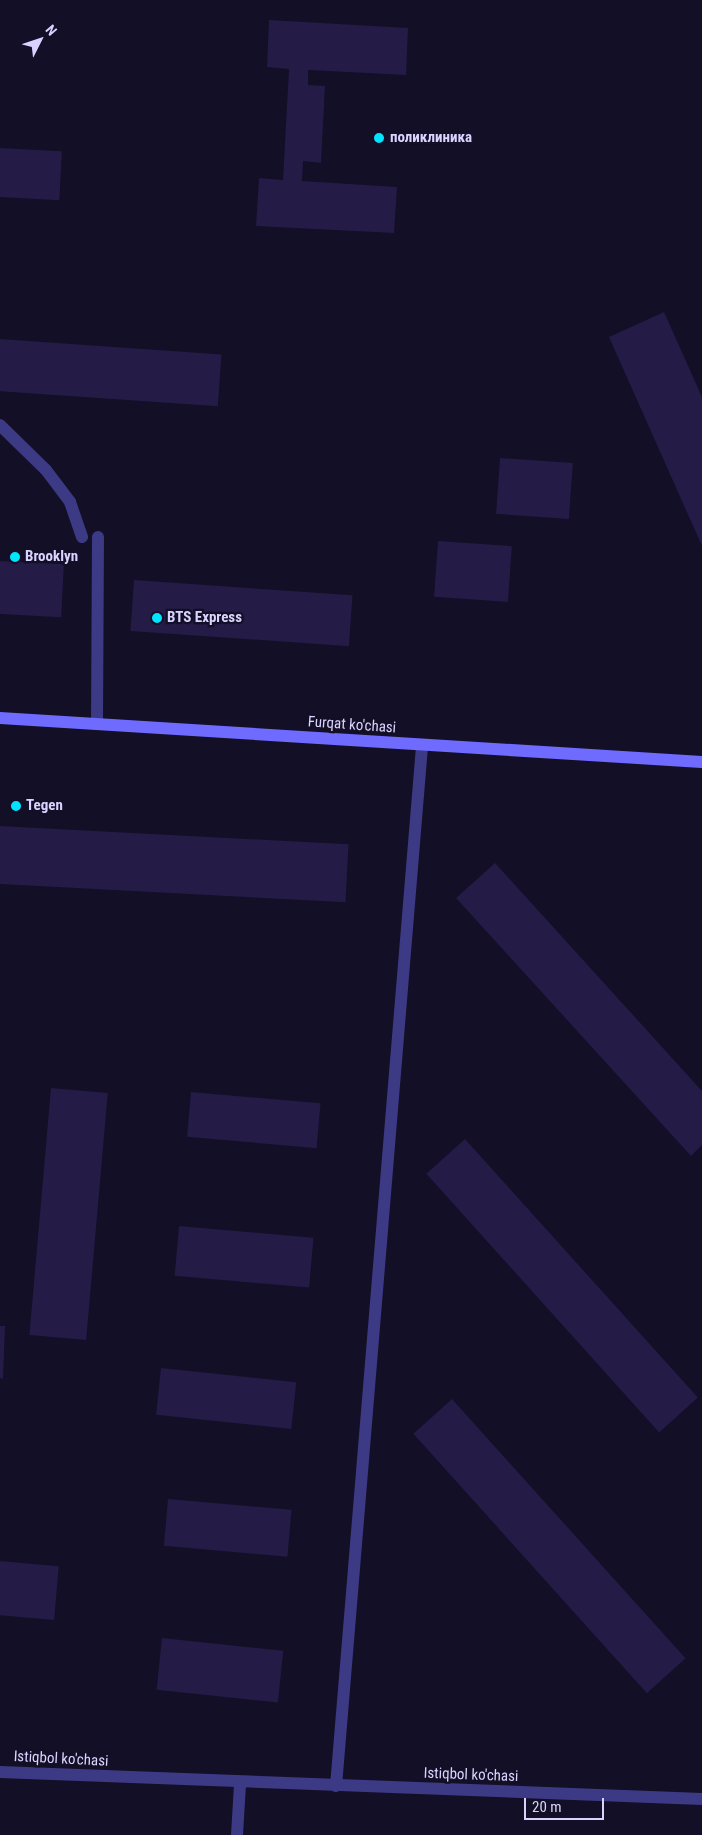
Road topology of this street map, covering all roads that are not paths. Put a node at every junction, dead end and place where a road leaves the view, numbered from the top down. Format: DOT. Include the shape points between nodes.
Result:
graph roads {
  1 [pos="0,425"];
  2 [pos="82,537"];
  3 [pos="98,537"];
  4 [pos="0,718"];
  5 [pos="97,724"];
  6 [pos="422,746"];
  7 [pos="702,762"];
  8 [pos="0,1772"];
  9 [pos="240,1784"];
  10 [pos="336,1786"];
  11 [pos="702,1799"];
  12 [pos="237,1835"];
  1 -- 2 [label="street" via="46,470 70,502"];
  3 -- 5 [label="street"];
  4 -- 5 [label="main road, Furqat ko'chasi"];
  5 -- 6 [label="main road, Furqat ko'chasi"];
  6 -- 7 [label="main road, Furqat ko'chasi"];
  6 -- 10 [label="street"];
  8 -- 9 [label="street, Istiqbol ko'chasi"];
  9 -- 10 [label="street, Istiqbol ko'chasi"];
  9 -- 12 [label="street"];
  10 -- 11 [label="street, Istiqbol ko'chasi"];
}
